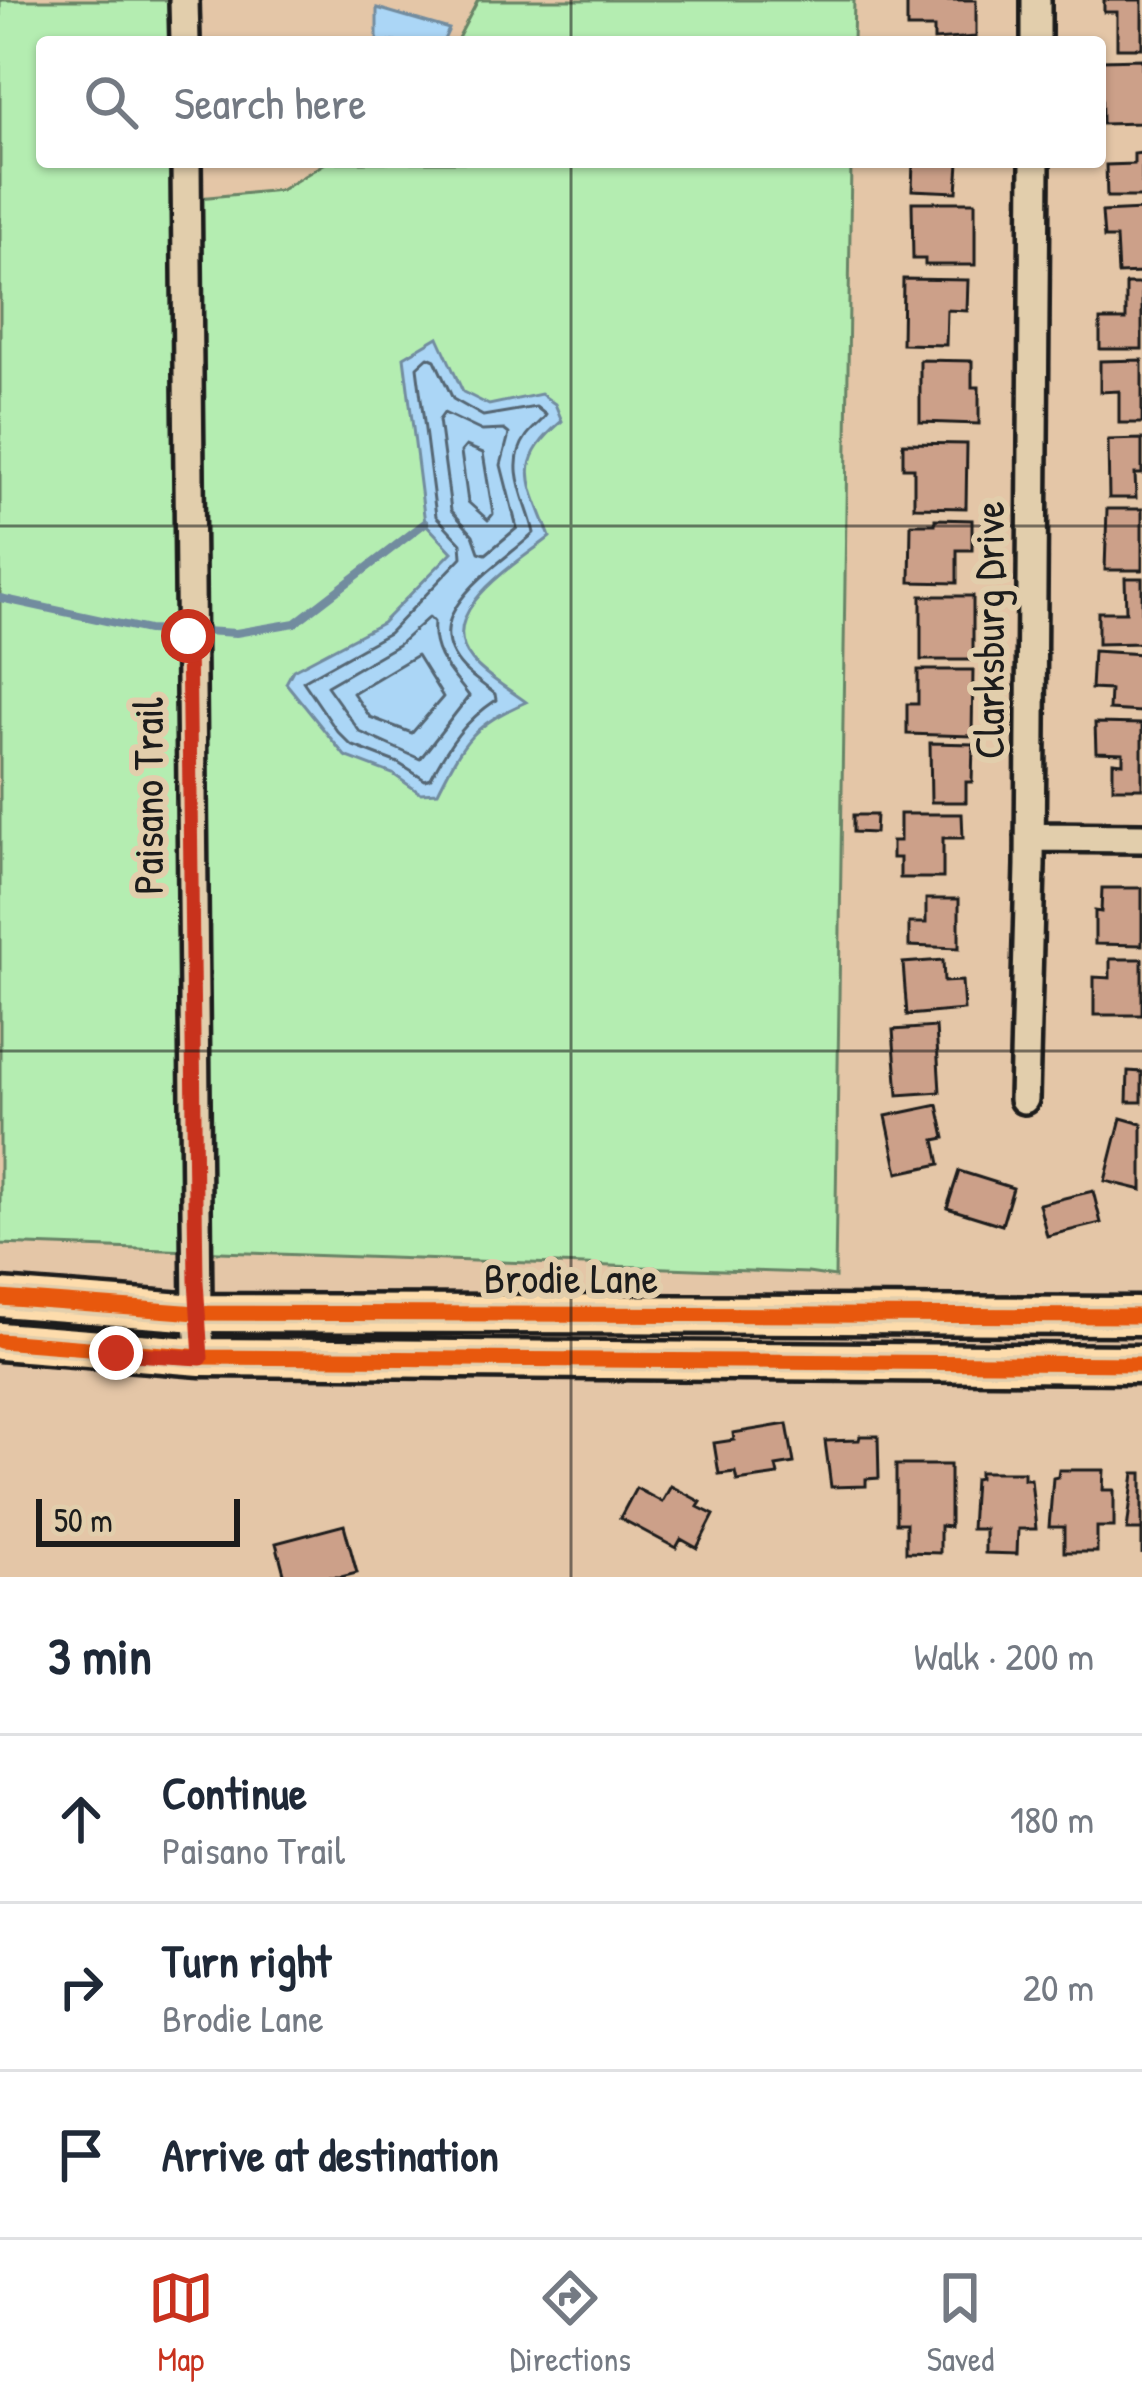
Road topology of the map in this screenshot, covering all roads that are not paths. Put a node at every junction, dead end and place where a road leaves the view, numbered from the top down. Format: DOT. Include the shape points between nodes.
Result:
graph roads {
  1 [pos="184,0"];
  2 [pos="1036,0"];
  3 [pos="184,36"];
  4 [pos="1036,36"];
  5 [pos="186,168"];
  6 [pos="1035,168"];
  7 [pos="1030,837"];
  8 [pos="1142,838"];
  9 [pos="1024,1100"];
  10 [pos="0,1298"];
  11 [pos="197,1313"];
  12 [pos="1142,1316"];
  13 [pos="0,1341"];
  14 [pos="201,1358"];
  15 [pos="1142,1364"];
  1 -- 3 [label="street"];
  2 -- 4 [label="street"];
  5 -- 11 [label="street, Paisano Trail"];
  6 -- 7 [label="street, Clarksburg Drive"];
  7 -- 8 [label="street"];
  7 -- 9 [label="street, Clarksburg Drive"];
  10 -- 11 [label="main road, Brodie Lane"];
  11 -- 12 [label="main road, Brodie Lane"];
  11 -- 14 [label="street, Paisano Trail"];
  13 -- 14 [label="main road, Brodie Lane"];
  14 -- 15 [label="main road, Brodie Lane"];
}
